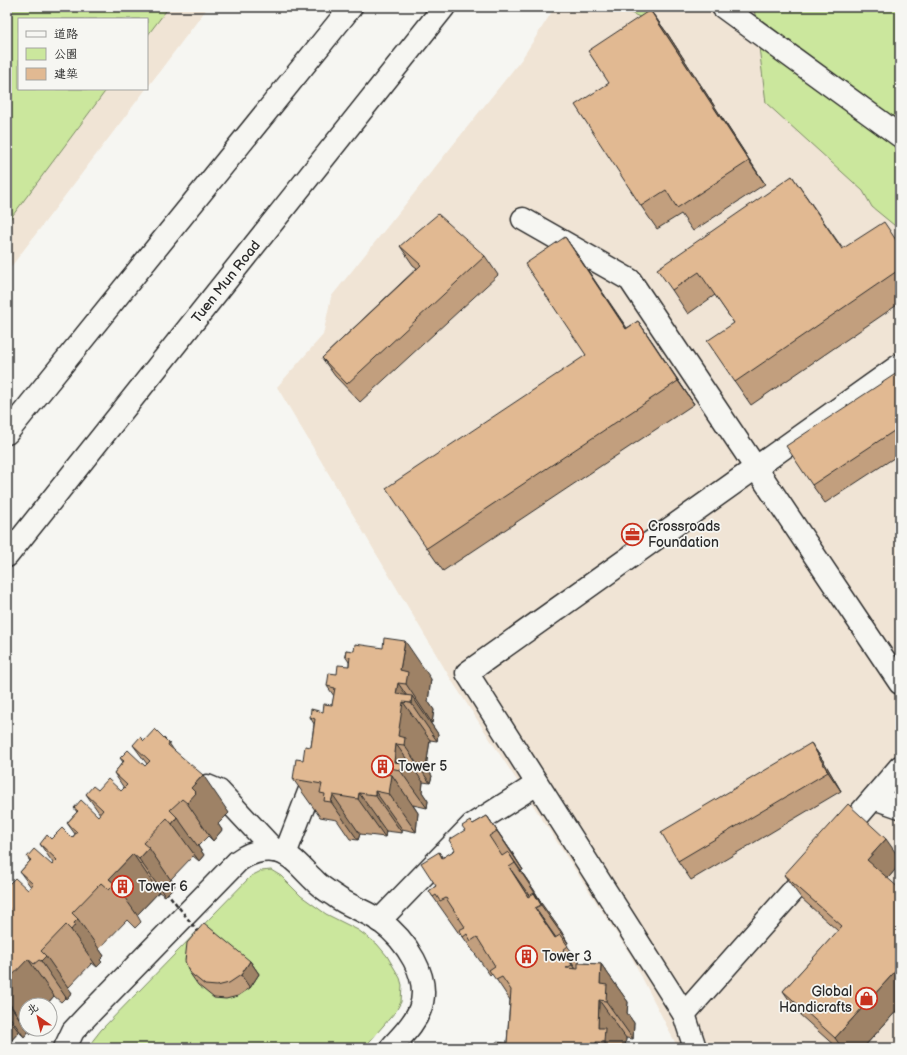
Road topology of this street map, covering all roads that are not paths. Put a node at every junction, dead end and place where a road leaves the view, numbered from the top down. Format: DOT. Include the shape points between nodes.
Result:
graph roads {
  1 [pos="350,7"];
  2 [pos="444,7"];
  3 [pos="723,7"];
  4 [pos="900,136"];
  5 [pos="523,219"];
  6 [pos="900,365"];
  7 [pos="7,433"];
  8 [pos="755,468"];
  9 [pos="7,556"];
  10 [pos="900,683"];
  11 [pos="900,768"];
  12 [pos="537,784"];
  13 [pos="200,788"];
  14 [pos="309,792"];
  15 [pos="874,798"];
  16 [pos="900,807"];
  17 [pos="280,853"];
  18 [pos="380,921"];
  19 [pos="684,1014"];
  20 [pos="65,1048"];
  21 [pos="390,1048"];
  22 [pos="695,1048"];
  1 -- 7 [label="main road"];
  2 -- 9 [label="main road, Tuen Mun Road"];
  3 -- 4 [label="main road"];
  5 -- 8 [label="main road" via="630,280"];
  6 -- 8 [label="main road"];
  8 -- 10 [label="main road"];
  8 -- 12 [label="main road" via="467,673"];
  11 -- 15 [label="main road"];
  12 -- 18 [label="main road" via="472,825"];
  12 -- 19 [label="main road"];
  13 -- 17 [label="main road" via="207,786 219,792"];
  14 -- 17 [label="main road"];
  15 -- 16 [label="main road"];
  15 -- 19 [label="main road"];
  17 -- 18 [label="main road" via="294,860 337,898"];
  17 -- 20 [label="main road" via="255,851 238,861 73,1031"];
  18 -- 21 [label="main road" via="403,944 418,970 423,987 420,1008 413,1023"];
  19 -- 22 [label="main road"];
}
